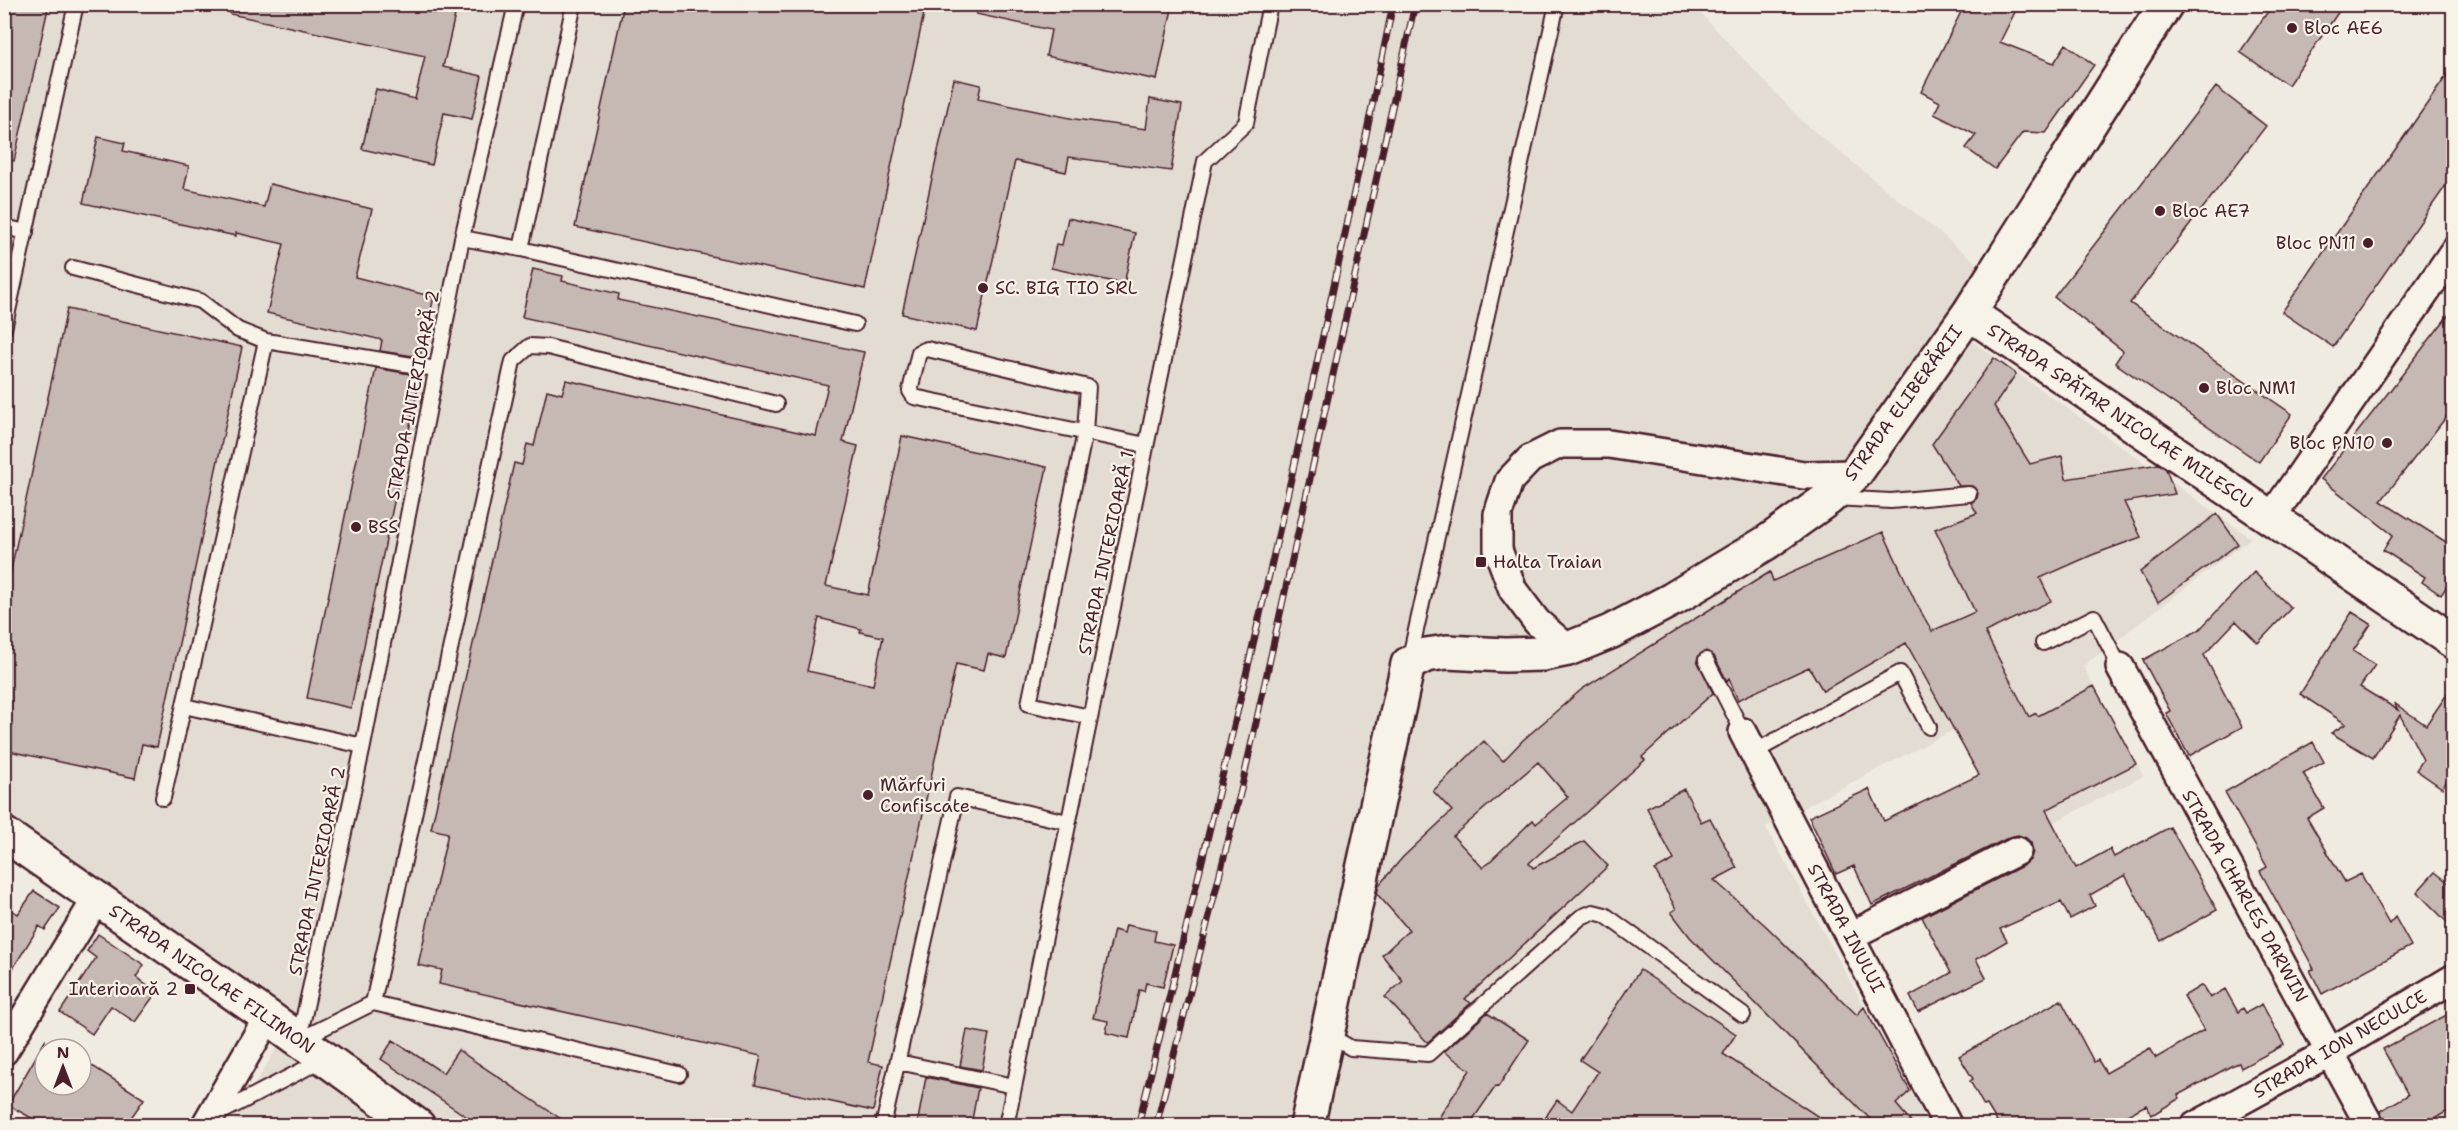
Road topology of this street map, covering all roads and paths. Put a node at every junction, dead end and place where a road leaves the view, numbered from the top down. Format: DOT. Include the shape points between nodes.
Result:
graph roads {
  1 [pos="76,4"];
  2 [pos="516,4"];
  3 [pos="574,4"];
  4 [pos="1270,4"];
  5 [pos="1557,4"];
  6 [pos="2166,4"];
  7 [pos="4,227"];
  8 [pos="26,231"];
  9 [pos="462,238"];
  10 [pos="521,249"];
  11 [pos="2454,251"];
  12 [pos="73,268"];
  13 [pos="1969,313"];
  14 [pos="855,324"];
  15 [pos="4,328"];
  16 [pos="266,341"];
  17 [pos="436,369"];
  18 [pos="776,404"];
  19 [pos="1085,432"];
  20 [pos="1146,445"];
  21 [pos="1855,474"];
  22 [pos="1969,494"];
  23 [pos="1829,498"];
  24 [pos="2271,518"];
  25 [pos="2454,642"];
  26 [pos="2043,643"];
  27 [pos="1568,649"];
  28 [pos="1706,660"];
  29 [pos="1408,664"];
  30 [pos="2120,667"];
  31 [pos="184,706"];
  32 [pos="1090,717"];
  33 [pos="1929,727"];
  34 [pos="1748,742"];
  35 [pos="363,746"];
  36 [pos="163,798"];
  37 [pos="1068,822"];
  38 [pos="4,834"];
  39 [pos="2017,851"];
  40 [pos="97,898"];
  41 [pos="1850,936"];
  42 [pos="2454,978"];
  43 [pos="373,1003"];
  44 [pos="1743,1015"];
  45 [pos="268,1017"];
  46 [pos="1327,1034"];
  47 [pos="311,1049"];
  48 [pos="4,1051"];
  49 [pos="2330,1052"];
  50 [pos="897,1062"];
  51 [pos="680,1074"];
  52 [pos="1014,1086"];
  53 [pos="207,1122"];
  54 [pos="418,1125"];
  55 [pos="883,1125"];
  56 [pos="1006,1125"];
  57 [pos="1307,1125"];
  58 [pos="1948,1125"];
  59 [pos="2194,1125"];
  60 [pos="2370,1125"];
  1 -- 8 [label="lane"];
  2 -- 9 [label="lane, STRADA INTERIOARĂ 2"];
  3 -- 10 [label="lane"];
  4 -- 20 [label="lane, STRADA INTERIOARĂ 1" via="1246,123 1205,160"];
  5 -- 29 [label="lane"];
  6 -- 13 [label="street, STRADA ELIBERĂRII"];
  7 -- 8 [label="lane"];
  8 -- 15 [label="lane"];
  9 -- 10 [label="lane"];
  9 -- 17 [label="lane, STRADA INTERIOARĂ 2"];
  10 -- 14 [label="lane"];
  11 -- 24 [label="street, STRADA SPĂTAR NICOLAE MILESCU"];
  12 -- 16 [label="lane" via="200,301 238,330"];
  13 -- 21 [label="street, STRADA ELIBERĂRII"];
  13 -- 24 [label="street, STRADA SPĂTAR NICOLAE MILESCU"];
  16 -- 17 [label="lane"];
  16 -- 31 [label="lane"];
  17 -- 35 [label="lane, STRADA INTERIOARĂ 2"];
  18 -- 43 [label="lane" via="548,347 530,346 513,361"];
  19 -- 19 [label="lane" via="1085,385 927,349 919,352 910,391 914,397"];
  19 -- 20 [label="lane"];
  19 -- 32 [label="lane" via="1029,704"];
  20 -- 32 [label="lane, STRADA INTERIOARĂ 1"];
  21 -- 23 [label="street, STRADA ELIBERĂRII"];
  21 -- 27 [label="street" via="1804,475 1609,444 1560,444 1530,459 1509,481 1498,514 1498,550 1513,590 1537,622"];
  22 -- 23 [label="lane" via="1891,501"];
  23 -- 27 [label="street, STRADA ELIBERĂRII" via="1766,543 1673,599"];
  24 -- 25 [label="street, STRADA SPĂTAR NICOLAE MILESCU"];
  26 -- 30 [label="lane" via="2094,617"];
  27 -- 29 [label="street, STRADA ELIBERĂRII" via="1505,655 1448,652 1426,655"];
  28 -- 34 [label="lane"];
  29 -- 46 [label="street"];
  30 -- 49 [label="street, STRADA CHARLES DARWIN"];
  31 -- 35 [label="lane"];
  31 -- 36 [label="lane"];
  32 -- 37 [label="lane, STRADA INTERIOARĂ 1"];
  33 -- 34 [label="lane" via="1899,673"];
  34 -- 41 [label="street, STRADA INULUI"];
  35 -- 47 [label="lane, STRADA INTERIOARĂ 2"];
  37 -- 50 [label="lane" via="957,797"];
  37 -- 52 [label="lane, STRADA INTERIOARĂ 1"];
  38 -- 40 [label="street, STRADA NICOLAE FILIMON"];
  39 -- 41 [label="street"];
  40 -- 45 [label="street, STRADA NICOLAE FILIMON"];
  40 -- 48 [label="street"];
  41 -- 58 [label="street, STRADA INULUI"];
  42 -- 49 [label="street, STRADA ION NECULCE"];
  43 -- 47 [label="lane"];
  43 -- 51 [label="lane"];
  44 -- 46 [label="lane" via="1605,915 1593,912 1581,917 1428,1054 1352,1048"];
  45 -- 47 [label="street, STRADA NICOLAE FILIMON"];
  45 -- 53 [label="street"];
  46 -- 57 [label="street"];
  47 -- 53 [label="lane"];
  47 -- 54 [label="street, STRADA NICOLAE FILIMON"];
  49 -- 59 [label="street, STRADA ION NECULCE"];
  49 -- 60 [label="street, STRADA CHARLES DARWIN"];
  50 -- 52 [label="lane"];
  50 -- 55 [label="lane"];
  52 -- 56 [label="lane, STRADA INTERIOARĂ 1"];
}
